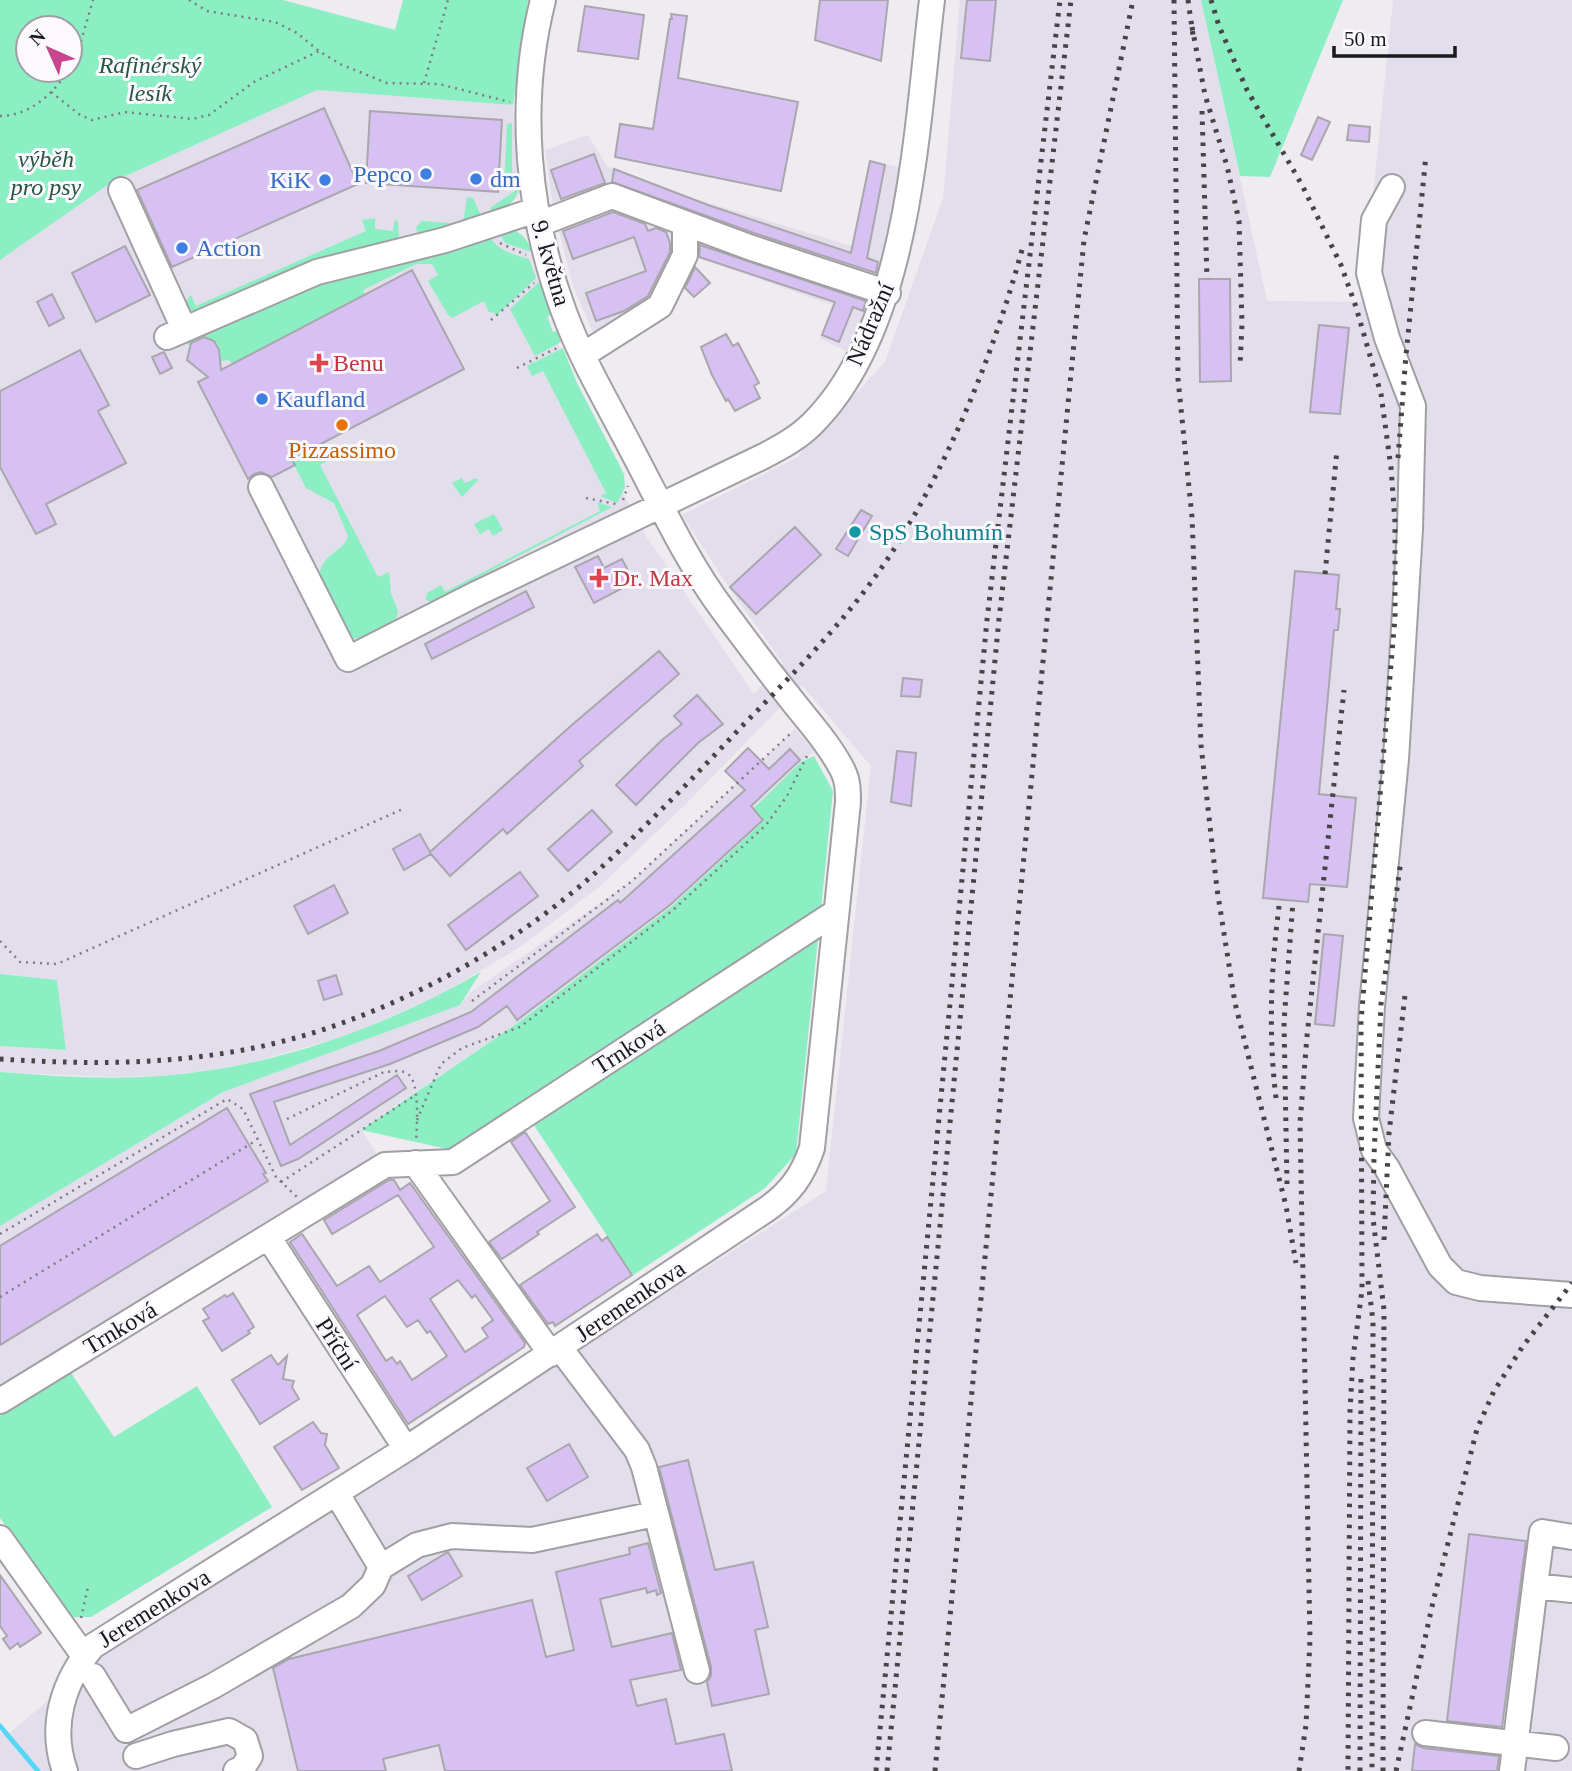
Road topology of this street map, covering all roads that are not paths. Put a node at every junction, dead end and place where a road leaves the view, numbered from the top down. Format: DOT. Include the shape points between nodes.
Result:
graph roads {
  1 [pos="543,0"];
  2 [pos="932,0"];
  3 [pos="1392,187"];
  4 [pos="121,190"];
  5 [pos="537,217"];
  6 [pos="685,224"];
  7 [pos="888,293"];
  8 [pos="574,350"];
  9 [pos="261,487"];
  10 [pos="661,505"];
  11 [pos="817,732"];
  12 [pos="836,912"];
  13 [pos="415,1163"];
  14 [pos="269,1238"];
  15 [pos="1572,1295"];
  16 [pos="555,1351"];
  17 [pos="0,1401"];
  18 [pos="406,1450"];
  19 [pos="337,1494"];
  20 [pos="656,1514"];
  21 [pos="1572,1537"];
  22 [pos="0,1538"];
  23 [pos="381,1567"];
  24 [pos="1535,1586"];
  25 [pos="1572,1590"];
  26 [pos="89,1666"];
  27 [pos="697,1671"];
  28 [pos="126,1730"];
  29 [pos="1425,1733"];
  30 [pos="1515,1744"];
  31 [pos="1556,1748"];
  32 [pos="138,1763"];
  33 [pos="65,1771"];
  34 [pos="236,1771"];
  35 [pos="1512,1771"];
  1 -- 5 [label="street, 9. května" via="529,107"];
  2 -- 7 [label="street, Nádražní" via="906,205"];
  3 -- 15 [label="street" via="1374,220 1368,273 1413,406 1410,529 1366,1118 1374,1150 1440,1266 1456,1282"];
  4 -- 5 [label="street" via="176,333 317,272"];
  5 -- 6 [label="street" via="612,196"];
  5 -- 8 [label="street, 9. května"];
  6 -- 7 [label="street"];
  6 -- 8 [label="street" via="685,255 660,306"];
  7 -- 10 [label="street, Nádražní" via="852,370 812,424 775,450"];
  8 -- 10 [label="street, 9. května"];
  9 -- 10 [label="street" via="348,659"];
  10 -- 11 [label="street, 9. května" via="720,605"];
  11 -- 12 [label="street, Jeremenkova" via="843,772 848,791"];
  12 -- 13 [label="street, Trnková" via="453,1162"];
  12 -- 16 [label="street, Jeremenkova" via="812,1148 801,1175 777,1202"];
  13 -- 14 [label="street, Trnková" via="386,1165"];
  13 -- 16 [label="street"];
  14 -- 17 [label="street, Trnková"];
  14 -- 18 [label="street, Příční"];
  16 -- 18 [label="street, Jeremenkova"];
  16 -- 20 [label="street" via="637,1450"];
  18 -- 19 [label="street, Jeremenkova"];
  19 -- 23 [label="street"];
  19 -- 26 [label="street, Jeremenkova" via="105,1636"];
  20 -- 23 [label="street" via="532,1540 452,1536 417,1545"];
  20 -- 27 [label="street"];
  21 -- 24 [label="street" via="1542,1532"];
  22 -- 26 [label="street"];
  23 -- 28 [label="street" via="373,1585 351,1606"];
  24 -- 25 [label="street"];
  24 -- 30 [label="street"];
  26 -- 28 [label="street"];
  26 -- 33 [label="street" via="71,1678 61,1704 58,1742"];
  28 -- 32 [label="street"];
  29 -- 30 [label="street"];
  30 -- 31 [label="street"];
  30 -- 35 [label="street"];
  32 -- 34 [label="street" via="173,1744 229,1731 245,1740 250,1756"];
}
